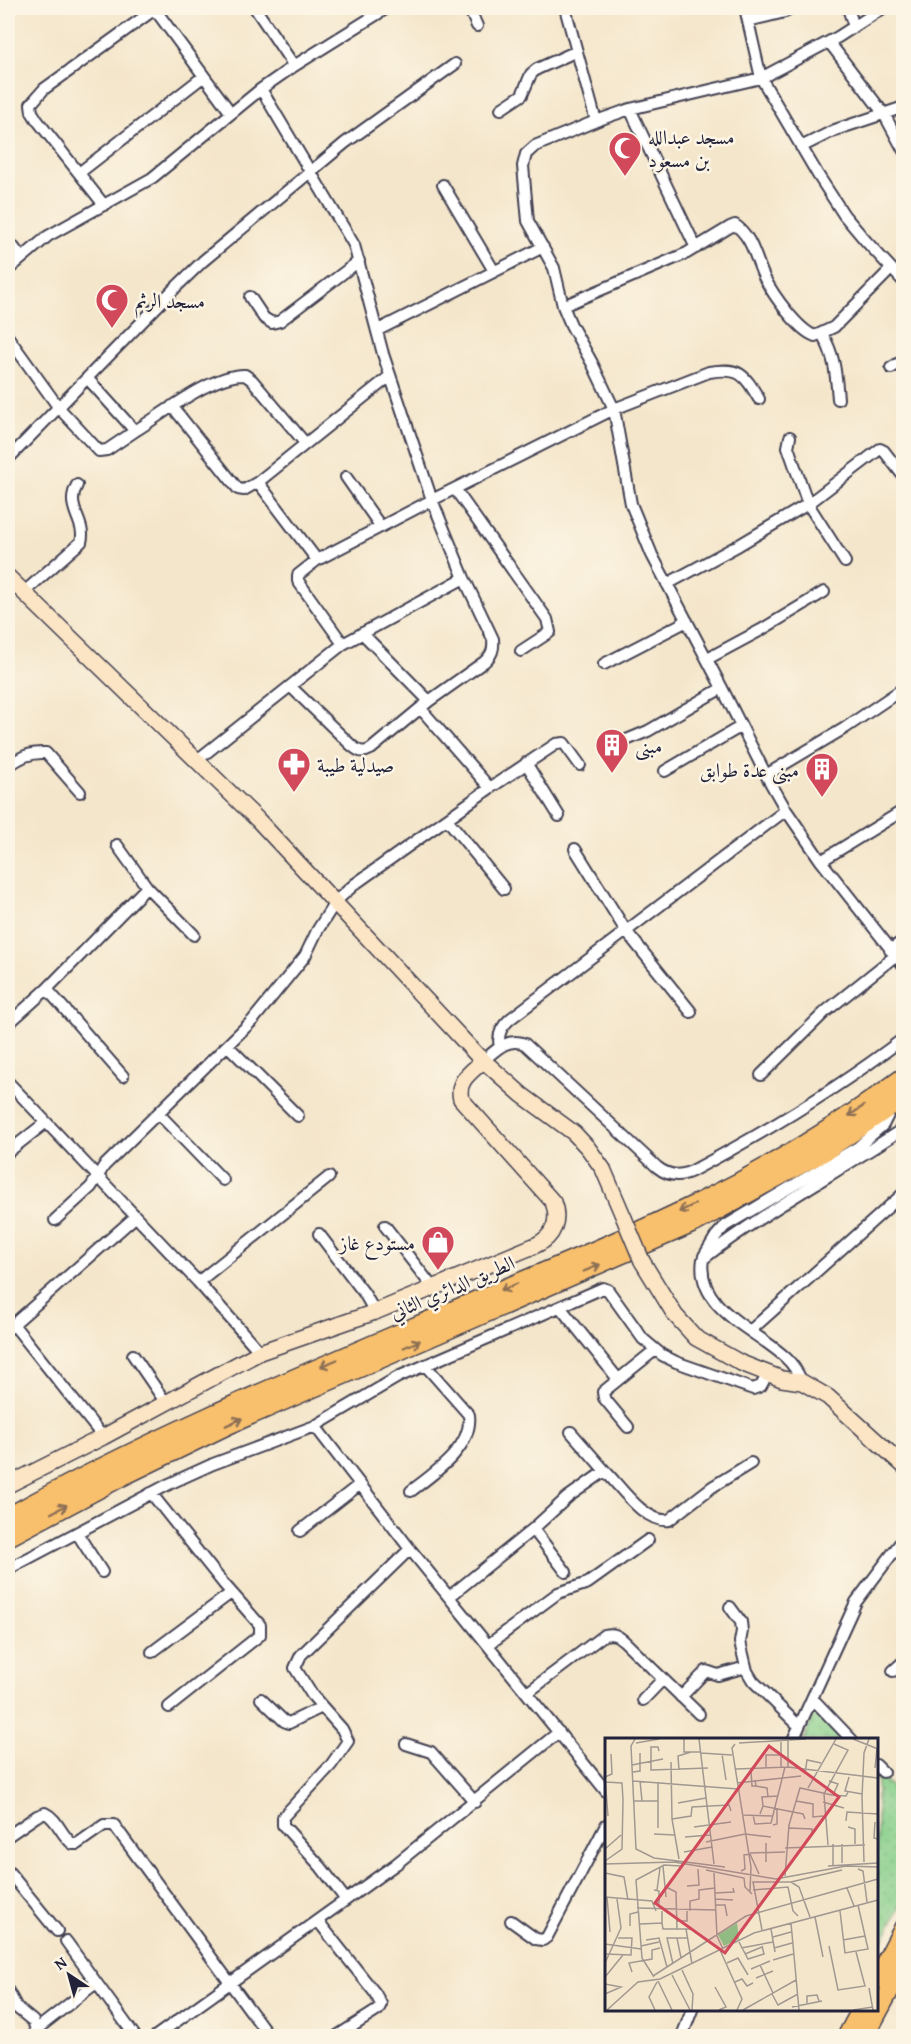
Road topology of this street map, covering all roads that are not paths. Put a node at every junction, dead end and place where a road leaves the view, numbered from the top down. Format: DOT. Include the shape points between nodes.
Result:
graph roads {
  1 [pos="154,8"];
  2 [pos="255,8"];
  3 [pos="469,8"];
  4 [pos="565,8"];
  5 [pos="745,8"];
  6 [pos="848,8"];
  7 [pos="883,8"];
  8 [pos="379,10"];
  9 [pos="785,12"];
  10 [pos="748,21"];
  11 [pos="477,26"];
  12 [pos="854,27"];
  13 [pos="829,42"];
  14 [pos="577,51"];
  15 [pos="455,64"];
  16 [pos="294,66"];
  17 [pos="204,76"];
  18 [pos="761,78"];
  19 [pos="261,89"];
  20 [pos="903,107"];
  21 [pos="501,109"];
  22 [pos="630,109"];
  23 [pos="231,113"];
  24 [pos="884,114"];
  25 [pos="596,121"];
  26 [pos="801,147"];
  27 [pos="903,150"];
  28 [pos="310,171"];
  29 [pos="79,173"];
  30 [pos="444,185"];
  31 [pos="104,205"];
  32 [pos="8,240"];
  33 [pos="543,247"];
  34 [pos="696,248"];
  35 [pos="21,258"];
  36 [pos="359,261"];
  37 [pos="891,269"];
  38 [pos="8,270"];
  39 [pos="494,272"];
  40 [pos="903,282"];
  41 [pos="250,297"];
  42 [pos="563,306"];
  43 [pos="378,330"];
  44 [pos="822,334"];
  45 [pos="8,337"];
  46 [pos="903,360"];
  47 [pos="891,368"];
  48 [pos="390,376"];
  49 [pos="88,379"];
  50 [pos="759,399"];
  51 [pos="838,399"];
  52 [pos="172,406"];
  53 [pos="59,408"];
  54 [pos="614,410"];
  55 [pos="135,431"];
  56 [pos="790,437"];
  57 [pos="305,443"];
  58 [pos="8,459"];
  59 [pos="346,477"];
  60 [pos="903,477"];
  61 [pos="258,482"];
  62 [pos="77,485"];
  63 [pos="455,489"];
  64 [pos="432,500"];
  65 [pos="808,504"];
  66 [pos="381,527"];
  67 [pos="317,560"];
  68 [pos="845,562"];
  69 [pos="8,578"];
  70 [pos="464,578"];
  71 [pos="667,584"];
  72 [pos="824,592"];
  73 [pos="23,593"];
  74 [pos="687,621"];
  75 [pos="362,633"];
  76 [pos="343,644"];
  77 [pos="521,651"];
  78 [pos="707,659"];
  79 [pos="604,663"];
  80 [pos="290,686"];
  81 [pos="722,688"];
  82 [pos="903,688"];
  83 [pos="429,701"];
  84 [pos="421,709"];
  85 [pos="740,727"];
  86 [pos="624,741"];
  87 [pos="196,761"];
  88 [pos="526,764"];
  89 [pos="580,765"];
  90 [pos="8,766"];
  91 [pos="664,771"];
  92 [pos="766,775"];
  93 [pos="490,788"];
  94 [pos="80,792"];
  95 [pos="786,810"];
  96 [pos="903,810"];
  97 [pos="560,816"];
  98 [pos="447,819"];
  99 [pos="117,845"];
  100 [pos="575,849"];
  101 [pos="821,861"];
  102 [pos="147,887"];
  103 [pos="504,889"];
  104 [pos="336,901"];
  105 [pos="626,931"];
  106 [pos="194,935"];
  107 [pos="903,940"];
  108 [pos="893,953"];
  109 [pos="903,966"];
  110 [pos="47,989"];
  111 [pos="691,1012"];
  112 [pos="8,1024"];
  113 [pos="903,1038"];
  114 [pos="228,1046"];
  115 [pos="500,1047"];
  116 [pos="483,1061"];
  117 [pos="761,1075"];
  118 [pos="123,1076"];
  119 [pos="903,1077"];
  120 [pos="8,1082"];
  121 [pos="903,1097"];
  122 [pos="888,1108"];
  123 [pos="159,1114"];
  124 [pos="298,1116"];
  125 [pos="45,1123"];
  126 [pos="903,1128"];
  127 [pos="8,1152"];
  128 [pos="97,1177"];
  129 [pos="329,1177"];
  130 [pos="223,1179"];
  131 [pos="903,1193"];
  132 [pos="135,1217"];
  133 [pos="55,1220"];
  134 [pos="385,1226"];
  135 [pos="319,1234"];
  136 [pos="703,1259"];
  137 [pos="198,1282"];
  138 [pos="434,1288"];
  139 [pos="560,1307"];
  140 [pos="375,1312"];
  141 [pos="10,1327"];
  142 [pos="750,1331"];
  143 [pos="655,1350"];
  144 [pos="260,1352"];
  145 [pos="133,1355"];
  146 [pos="425,1365"];
  147 [pos="768,1373"];
  148 [pos="618,1379"];
  149 [pos="802,1382"];
  150 [pos="166,1403"];
  151 [pos="315,1426"];
  152 [pos="628,1427"];
  153 [pos="571,1432"];
  154 [pos="103,1437"];
  155 [pos="751,1463"];
  156 [pos="903,1466"];
  157 [pos="605,1471"];
  158 [pos="8,1485"];
  159 [pos="359,1485"];
  160 [pos="411,1491"];
  161 [pos="151,1493"];
  162 [pos="8,1517"];
  163 [pos="533,1529"];
  164 [pos="300,1531"];
  165 [pos="77,1533"];
  166 [pos="8,1537"];
  167 [pos="903,1538"];
  168 [pos="648,1540"];
  169 [pos="410,1549"];
  170 [pos="8,1569"];
  171 [pos="102,1572"];
  172 [pos="566,1572"];
  173 [pos="231,1593"];
  174 [pos="449,1597"];
  175 [pos="730,1607"];
  176 [pos="488,1645"];
  177 [pos="152,1652"];
  178 [pos="903,1661"];
  179 [pos="746,1668"];
  180 [pos="893,1671"];
  181 [pos="663,1679"];
  182 [pos="527,1693"];
  183 [pos="681,1697"];
  184 [pos="812,1698"];
  185 [pos="261,1699"];
  186 [pos="643,1700"];
  187 [pos="169,1707"];
  188 [pos="322,1707"];
  189 [pos="699,1714"];
  190 [pos="799,1726"];
  191 [pos="559,1732"];
  192 [pos="794,1738"];
  193 [pos="850,1738"];
  194 [pos="405,1744"];
  195 [pos="605,1790"];
  196 [pos="475,1802"];
  197 [pos="605,1827"];
  198 [pos="8,1836"];
  199 [pos="8,1870"];
  200 [pos="346,1900"];
  201 [pos="318,1921"];
  202 [pos="511,1921"];
  203 [pos="903,1928"];
  204 [pos="57,1931"];
  205 [pos="66,1941"];
  206 [pos="903,1964"];
  207 [pos="878,1976"];
  208 [pos="96,1983"];
  209 [pos="230,1984"];
  210 [pos="8,1991"];
  211 [pos="878,1997"];
  212 [pos="692,2011"];
  213 [pos="861,2019"];
  214 [pos="38,2033"];
  215 [pos="135,2037"];
  216 [pos="156,2037"];
  217 [pos="269,2037"];
  218 [pos="337,2037"];
  219 [pos="682,2037"];
  220 [pos="847,2037"];
  1 -- 17 [label="street"];
  1 -- 29 [label="street" via="44,89 31,104 37,120"];
  2 -- 16 [label="street"];
  3 -- 11 [label="street"];
  4 -- 14 [label="street"];
  5 -- 10 [label="street"];
  6 -- 12 [label="street"];
  7 -- 12 [label="street"];
  8 -- 16 [label="street"];
  9 -- 10 [label="street"];
  10 -- 18 [label="street"];
  12 -- 13 [label="street"];
  13 -- 18 [label="street"];
  13 -- 24 [label="street"];
  14 -- 21 [label="street" via="537,69 522,95"];
  14 -- 25 [label="street"];
  15 -- 28 [label="street"];
  16 -- 19 [label="street"];
  17 -- 23 [label="street"];
  17 -- 29 [label="street"];
  18 -- 22 [label="street"];
  18 -- 26 [label="street"];
  19 -- 23 [label="street"];
  19 -- 28 [label="street"];
  20 -- 24 [label="street"];
  22 -- 25 [label="street"];
  22 -- 34 [label="street"];
  23 -- 31 [label="street" via="152,178"];
  24 -- 26 [label="street" via="835,130"];
  24 -- 27 [label="street"];
  25 -- 33 [label="street" via="535,146 526,154 523,166 528,221"];
  26 -- 37 [label="street" via="844,214"];
  28 -- 36 [label="street" via="347,230"];
  28 -- 49 [label="street" via="175,288"];
  29 -- 31 [label="street"];
  30 -- 39 [label="street"];
  31 -- 35 [label="street" via="48,236"];
  32 -- 35 [label="street"];
  33 -- 39 [label="street"];
  33 -- 42 [label="street" via="554,268"];
  34 -- 42 [label="street"];
  34 -- 44 [label="street" via="735,225 756,255 765,279 800,327 815,336"];
  35 -- 38 [label="street"];
  36 -- 41 [label="street" via="280,321 273,323 264,318"];
  36 -- 43 [label="street"];
  37 -- 40 [label="street"];
  37 -- 44 [label="street" via="834,327"];
  39 -- 43 [label="street"];
  42 -- 54 [label="street"];
  43 -- 48 [label="street"];
  44 -- 51 [label="street" via="834,360"];
  45 -- 53 [label="street"];
  46 -- 47 [label="street"];
  48 -- 57 [label="street"];
  48 -- 64 [label="street"];
  49 -- 53 [label="street"];
  49 -- 55 [label="street"];
  50 -- 54 [label="street" via="745,376 723,370"];
  52 -- 55 [label="street"];
  52 -- 57 [label="street" via="226,378 245,375"];
  52 -- 61 [label="street" via="238,489"];
  53 -- 55 [label="street" via="99,451 107,450"];
  53 -- 58 [label="street"];
  54 -- 63 [label="street"];
  54 -- 71 [label="street" via="631,504"];
  56 -- 65 [label="street" via="788,447"];
  57 -- 61 [label="street"];
  59 -- 66 [label="street"];
  60 -- 65 [label="street" via="880,449"];
  61 -- 67 [label="street"];
  62 -- 73 [label="street" via="72,496 83,536 81,542"];
  63 -- 64 [label="street"];
  63 -- 77 [label="street" via="547,619 550,632"];
  64 -- 66 [label="street"];
  64 -- 70 [label="street"];
  65 -- 68 [label="street"];
  65 -- 71 [label="street"];
  66 -- 67 [label="street"];
  67 -- 76 [label="street" via="302,570 298,581"];
  69 -- 73 [label="street"];
  70 -- 75 [label="street"];
  70 -- 83 [label="street" via="494,639 494,648 484,662"];
  71 -- 74 [label="street"];
  72 -- 78 [label="street"];
  73 -- 87 [label="street"];
  74 -- 78 [label="street"];
  74 -- 79 [label="street"];
  75 -- 76 [label="street"];
  75 -- 83 [label="street"];
  76 -- 80 [label="street"];
  78 -- 81 [label="street"];
  80 -- 84 [label="street" via="361,752 371,749"];
  80 -- 87 [label="street"];
  81 -- 85 [label="street"];
  81 -- 86 [label="street"];
  82 -- 92 [label="street"];
  83 -- 84 [label="street"];
  84 -- 93 [label="street"];
  85 -- 91 [label="street"];
  85 -- 92 [label="street"];
  87 -- 104 [label="street"];
  88 -- 89 [label="street" via="561,742"];
  88 -- 93 [label="street"];
  88 -- 97 [label="street"];
  90 -- 94 [label="street" via="33,752 46,753"];
  92 -- 95 [label="street"];
  93 -- 98 [label="street"];
  95 -- 101 [label="street"];
  95 -- 105 [label="street"];
  96 -- 101 [label="street"];
  98 -- 103 [label="street"];
  98 -- 104 [label="street"];
  99 -- 102 [label="street"];
  100 -- 105 [label="street"];
  101 -- 108 [label="street"];
  102 -- 106 [label="street"];
  102 -- 110 [label="street"];
  104 -- 114 [label="street" via="300,964"];
  104 -- 116 [label="street"];
  105 -- 111 [label="street"];
  105 -- 115 [label="street" via="506,1023 499,1034"];
  107 -- 108 [label="street"];
  108 -- 109 [label="street"];
  108 -- 117 [label="street"];
  110 -- 112 [label="street"];
  110 -- 118 [label="street"];
  113 -- 115 [label="street" via="794,1114 692,1171 677,1175 657,1167 530,1047 514,1042"];
  114 -- 123 [label="street"];
  114 -- 124 [label="street"];
  115 -- 116 [label="street"];
  116 -- 138 [label="street" via="462,1081 461,1099 550,1197 555,1207 555,1224 542,1243"];
  116 -- 147 [label="street, bridge" via="588,1148 603,1169 642,1261 675,1314 696,1338 723,1355"];
  119 -- 162 [label="highway, الطريق الدائري الثاني, one-way" via="822,1134 700,1202 194,1422 109,1462"];
  120 -- 125 [label="street"];
  121 -- 122 [label="highway, الطريق الدائري الثاني"];
  122 -- 136 [label="street" via="883,1125 858,1147 725,1226"];
  166 -- 122 [label="highway, الطريق الدائري الثاني, one-way" via="230,1424 696,1222 817,1156"];
  123 -- 128 [label="street"];
  123 -- 130 [label="street"];
  125 -- 127 [label="street"];
  125 -- 128 [label="street"];
  126 -- 136 [label="street" via="738,1232"];
  128 -- 132 [label="street"];
  128 -- 133 [label="street"];
  129 -- 137 [label="street"];
  131 -- 142 [label="street"];
  132 -- 137 [label="street"];
  132 -- 141 [label="street"];
  134 -- 138 [label="street"];
  135 -- 140 [label="street"];
  136 -- 142 [label="street" via="703,1277 710,1293 729,1316"];
  137 -- 144 [label="street"];
  138 -- 140 [label="street"];
  139 -- 143 [label="street" via="604,1288"];
  139 -- 146 [label="street"];
  139 -- 148 [label="street"];
  140 -- 144 [label="street"];
  141 -- 154 [label="street"];
  142 -- 149 [label="street" via="787,1358"];
  143 -- 147 [label="street" via="676,1362 753,1389 761,1386"];
  143 -- 148 [label="street"];
  144 -- 150 [label="street"];
  145 -- 150 [label="street"];
  146 -- 151 [label="street"];
  146 -- 160 [label="street" via="470,1420 454,1456"];
  147 -- 149 [label="street"];
  148 -- 152 [label="street" via="603,1395"];
  149 -- 156 [label="street" via="828,1397"];
  150 -- 154 [label="street"];
  151 -- 159 [label="street"];
  151 -- 161 [label="street" via="213,1464"];
  153 -- 157 [label="street"];
  154 -- 158 [label="street"];
  155 -- 157 [label="street" via="669,1520 661,1521 641,1509"];
  157 -- 163 [label="street"];
  159 -- 164 [label="street"];
  159 -- 169 [label="street"];
  161 -- 165 [label="street"];
  161 -- 173 [label="street"];
  163 -- 172 [label="street"];
  163 -- 174 [label="street"];
  165 -- 170 [label="street"];
  165 -- 171 [label="street"];
  167 -- 184 [label="street" via="856,1602"];
  168 -- 176 [label="street" via="588,1583 558,1593"];
  169 -- 174 [label="street"];
  169 -- 188 [label="street" via="297,1661 296,1671"];
  173 -- 177 [label="street"];
  173 -- 187 [label="street" via="260,1625 260,1635"];
  174 -- 176 [label="street"];
  175 -- 179 [label="street" via="741,1622 740,1642"];
  176 -- 182 [label="street"];
  178 -- 180 [label="street"];
  179 -- 183 [label="street" via="722,1674 706,1671"];
  179 -- 190 [label="street" via="753,1681"];
  181 -- 182 [label="street" via="624,1641 611,1634 604,1635"];
  181 -- 183 [label="street"];
  181 -- 186 [label="street"];
  182 -- 191 [label="street"];
  183 -- 189 [label="street"];
  184 -- 190 [label="street"];
  184 -- 193 [label="street"];
  185 -- 188 [label="street" via="289,1723"];
  188 -- 200 [label="street" via="348,1741 282,1821"];
  190 -- 192 [label="street"];
  191 -- 195 [label="street"];
  191 -- 196 [label="street"];
  194 -- 196 [label="street" via="430,1752"];
  196 -- 200 [label="street"];
  197 -- 202 [label="street" via="546,1937 536,1939"];
  198 -- 209 [label="street" via="45,1813 73,1844 104,1825 114,1825"];
  199 -- 204 [label="street"];
  200 -- 201 [label="street"];
  201 -- 209 [label="street"];
  201 -- 218 [label="street" via="381,2004"];
  203 -- 207 [label="highway"];
  205 -- 208 [label="street"];
  206 -- 211 [label="highway"];
  208 -- 214 [label="street"];
  208 -- 215 [label="street"];
  209 -- 216 [label="street"];
  209 -- 217 [label="street"];
  210 -- 214 [label="street"];
  212 -- 219 [label="street"];
  213 -- 220 [label="highway"];
}
